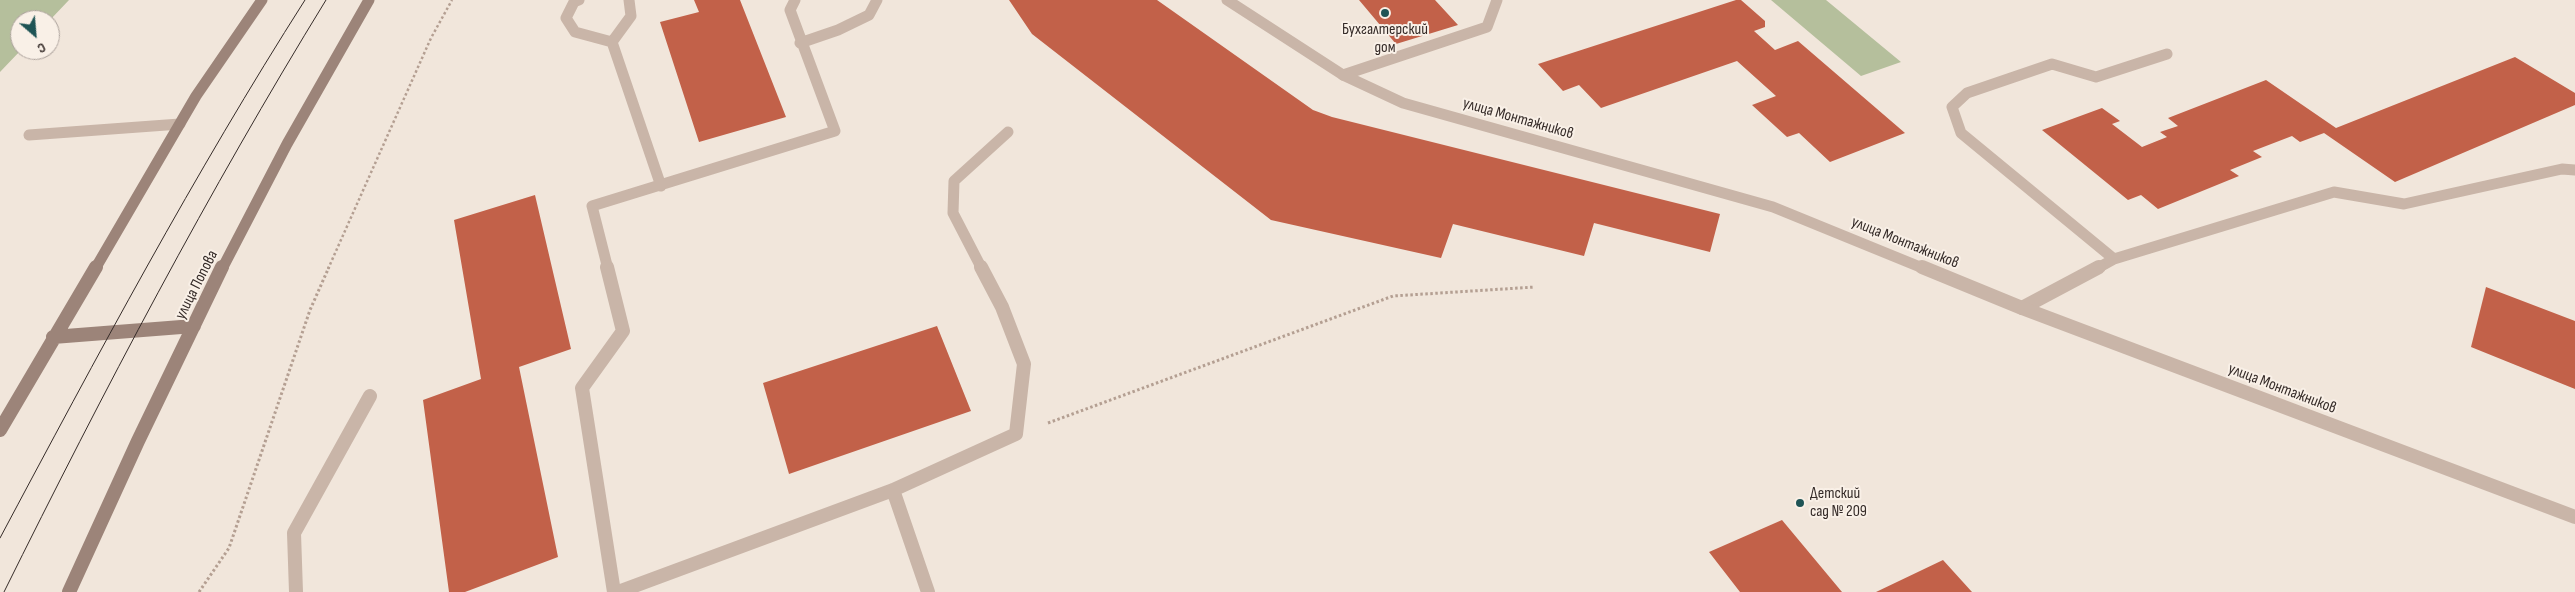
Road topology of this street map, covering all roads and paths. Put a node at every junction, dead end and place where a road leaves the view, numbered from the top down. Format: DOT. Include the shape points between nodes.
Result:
graph roads {
  1 [pos="262,0"];
  2 [pos="369,0"];
  3 [pos="452,0"];
  4 [pos="579,0"];
  5 [pos="629,0"];
  6 [pos="795,0"];
  7 [pos="877,0"];
  8 [pos="1227,0"];
  9 [pos="1497,0"];
  10 [pos="612,42"];
  11 [pos="800,42"];
  12 [pos="2167,54"];
  13 [pos="1343,75"];
  14 [pos="180,124"];
  15 [pos="1008,132"];
  16 [pos="30,135"];
  17 [pos="2575,170"];
  18 [pos="661,186"];
  19 [pos="2114,259"];
  20 [pos="1535,287"];
  21 [pos="2022,308"];
  22 [pos="194,326"];
  23 [pos="53,337"];
  24 [pos="370,396"];
  25 [pos="0,430"];
  26 [pos="1016,434"];
  27 [pos="893,490"];
  28 [pos="2575,517"];
  29 [pos="69,592"];
  30 [pos="199,592"];
  31 [pos="296,592"];
  32 [pos="616,592"];
  33 [pos="928,592"];
  1 -- 14 [label="main road"];
  2 -- 22 [label="main road, улица Попова" via="315,90"];
  3 -- 30 [label="path" via="431,38 310,310 229,548"];
  4 -- 10 [label="street" via="574,2 566,18 575,32"];
  5 -- 10 [label="street" via="631,16"];
  6 -- 11 [label="street" via="790,10"];
  7 -- 11 [label="street" via="869,15 838,30"];
  8 -- 13 [label="street, улица Монтажников"];
  9 -- 13 [label="street" via="1487,27 1450,42"];
  10 -- 18 [label="street"];
  11 -- 18 [label="street" via="835,130"];
  12 -- 19 [label="street" via="2096,77 2052,64 1967,93 1952,107 1961,133"];
  13 -- 21 [label="street, улица Монтажников" via="1403,103 1774,207"];
  14 -- 16 [label="street"];
  14 -- 23 [label="main road"];
  15 -- 26 [label="street" via="954,182 952,213 1002,307 1024,364"];
  17 -- 19 [label="street" via="2562,169 2404,204 2334,192"];
  18 -- 32 [label="street" via="592,206 623,332 582,388"];
  19 -- 21 [label="street"];
  20 -- 26 [label="path" via="1393,296"];
  21 -- 28 [label="street, улица Монтажников"];
  22 -- 23 [label="main road"];
  22 -- 29 [label="main road, улица Попова"];
  23 -- 25 [label="main road"];
  24 -- 31 [label="street" via="294,533"];
  26 -- 27 [label="street"];
  27 -- 32 [label="street"];
  27 -- 33 [label="street"];
}
